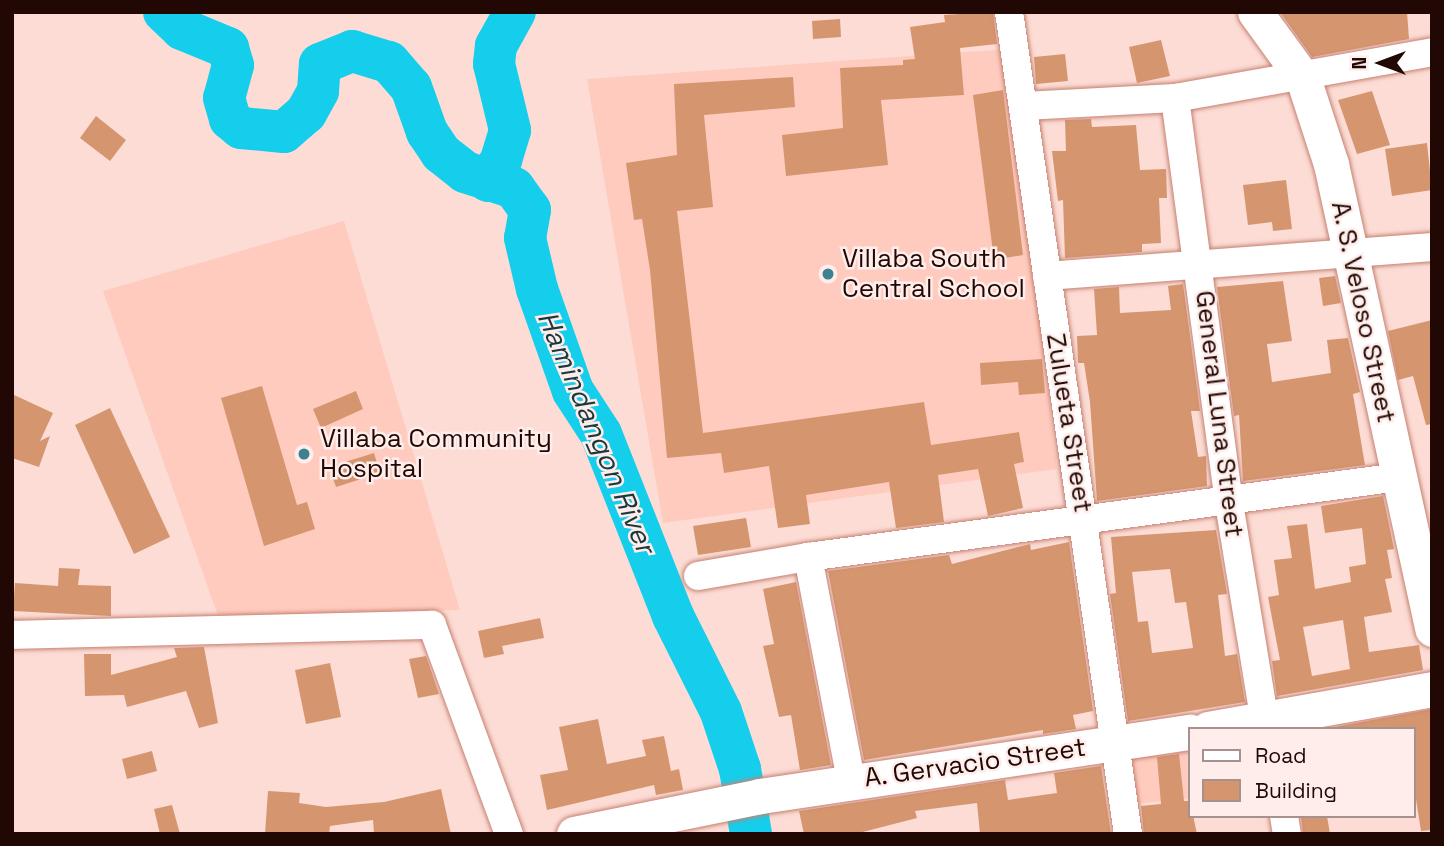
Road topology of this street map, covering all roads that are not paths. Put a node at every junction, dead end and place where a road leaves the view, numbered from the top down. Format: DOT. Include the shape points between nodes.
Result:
graph roads {
  1 [pos="1009,12"];
  2 [pos="1255,12"];
  3 [pos="1432,52"];
  4 [pos="1303,78"];
  5 [pos="1175,98"];
  6 [pos="1024,106"];
  7 [pos="1432,247"];
  8 [pos="1351,253"];
  9 [pos="1200,263"];
  10 [pos="1047,276"];
  11 [pos="1399,477"];
  12 [pos="1229,503"];
  13 [pos="1084,520"];
  14 [pos="808,557"];
  15 [pos="698,576"];
  16 [pos="1432,629"];
  17 [pos="12,635"];
  18 [pos="1432,689"];
  19 [pos="1265,724"];
  20 [pos="1231,727"];
  21 [pos="1188,732"];
  22 [pos="1113,743"];
  23 [pos="851,781"];
  24 [pos="509,834"];
  25 [pos="574,834"];
  26 [pos="1128,834"];
  1 -- 6 [label="street, Zulueta Street"];
  2 -- 4 [label="street, A. S. Veloso Street"];
  3 -- 4 [label="street"];
  4 -- 5 [label="street"];
  4 -- 8 [label="street, A. S. Veloso Street" via="1331,164"];
  5 -- 6 [label="street"];
  5 -- 9 [label="street, General Luna Street"];
  6 -- 10 [label="street, Zulueta Street"];
  7 -- 8 [label="street"];
  8 -- 9 [label="street"];
  8 -- 11 [label="street, A. S. Veloso Street"];
  9 -- 10 [label="street"];
  9 -- 12 [label="street, General Luna Street"];
  10 -- 13 [label="street, Zulueta Street"];
  11 -- 12 [label="street"];
  11 -- 16 [label="street, A. S. Veloso Street"];
  12 -- 13 [label="street"];
  12 -- 19 [label="street, General Luna Street"];
  13 -- 14 [label="street"];
  13 -- 22 [label="street, Zulueta Street"];
  14 -- 15 [label="street"];
  14 -- 23 [label="street"];
  17 -- 24 [label="street" via="432,625"];
  18 -- 19 [label="street"];
  19 -- 20 [label="street"];
  21 -- 22 [label="street, A. Gervacio Street"];
  22 -- 23 [label="street, A. Gervacio Street"];
  22 -- 26 [label="street, Zulueta Street"];
  23 -- 25 [label="street, A. Gervacio Street"];
}
